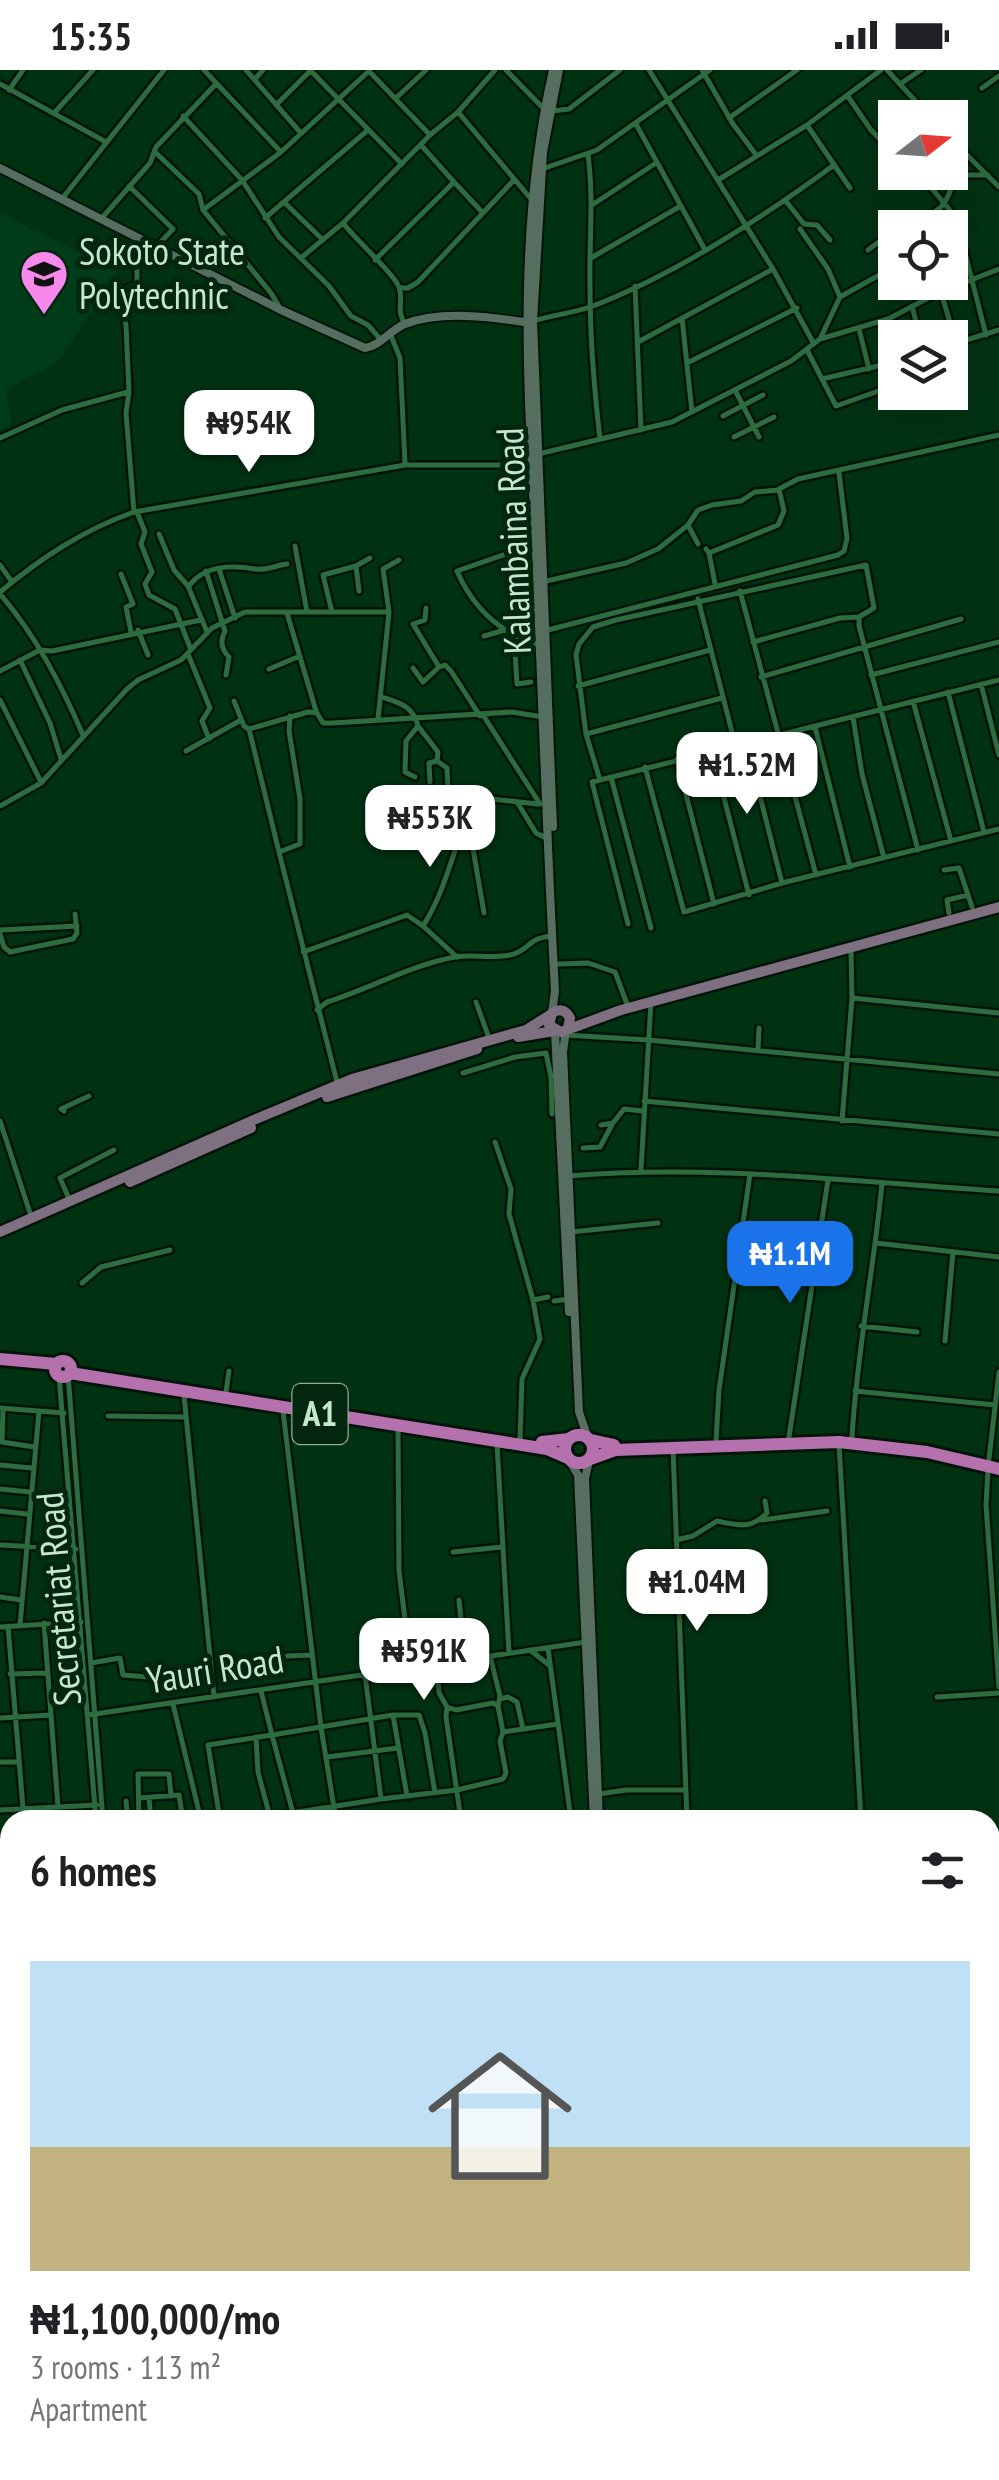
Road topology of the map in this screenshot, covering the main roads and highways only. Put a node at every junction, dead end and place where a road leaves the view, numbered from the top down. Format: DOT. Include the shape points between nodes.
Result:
graph roads {
  1 [pos="556,70"];
  2 [pos="548,110"];
  3 [pos="0,168"];
  4 [pos="531,322"];
  5 [pos="999,904"];
  6 [pos="558,1013"];
  7 [pos="562,1031"];
  8 [pos="0,1235"];
  9 [pos="0,1362"];
  10 [pos="63,1371"];
  11 [pos="570,1439"];
  12 [pos="589,1439"];
  13 [pos="846,1439"];
  14 [pos="569,1459"];
  15 [pos="590,1459"];
  16 [pos="994,1464"];
  17 [pos="595,1810"];
  18 [pos="597,1810"];
  1 -- 2 [label="main road, Kalambaina Road"];
  2 -- 4 [label="main road, Kalambaina Road"];
  2 -- 4 [label="main road, Kalambaina Road" via="531,198"];
  3 -- 4 [label="main road" via="365,348 405,324 462,317"];
  4 -- 6 [label="main road, Kalambaina Road"];
  4 -- 6 [label="main road, Kalambaina Road" via="543,805"];
  5 -- 6 [label="main road" via="970,901 949,913 627,1004 580,1016"];
  5 -- 7 [label="main road"];
  6 -- 7 [label="main road" via="570,1018"];
  6 -- 7 [label="main road" via="549,1026"];
  6 -- 8 [label="main road" via="526,1030 338,1085"];
  7 -- 8 [label="main road" via="355,1086"];
  7 -- 11 [label="main road" via="554,1076 576,1420"];
  7 -- 12 [label="main road" via="579,1412"];
  9 -- 10 [label="highway, A1"];
  10 -- 11 [label="highway, A1" via="520,1439"];
  10 -- 14 [label="highway, A1" via="547,1449"];
  11 -- 12 [label="highway"];
  11 -- 14 [label="highway"];
  12 -- 13 [label="highway" via="612,1445"];
  12 -- 15 [label="highway"];
  13 -- 15 [label="highway" via="606,1451"];
  13 -- 16 [label="highway"];
  14 -- 15 [label="highway"];
  14 -- 17 [label="main road" via="578,1474"];
  15 -- 18 [label="main road" via="585,1479"];
}
